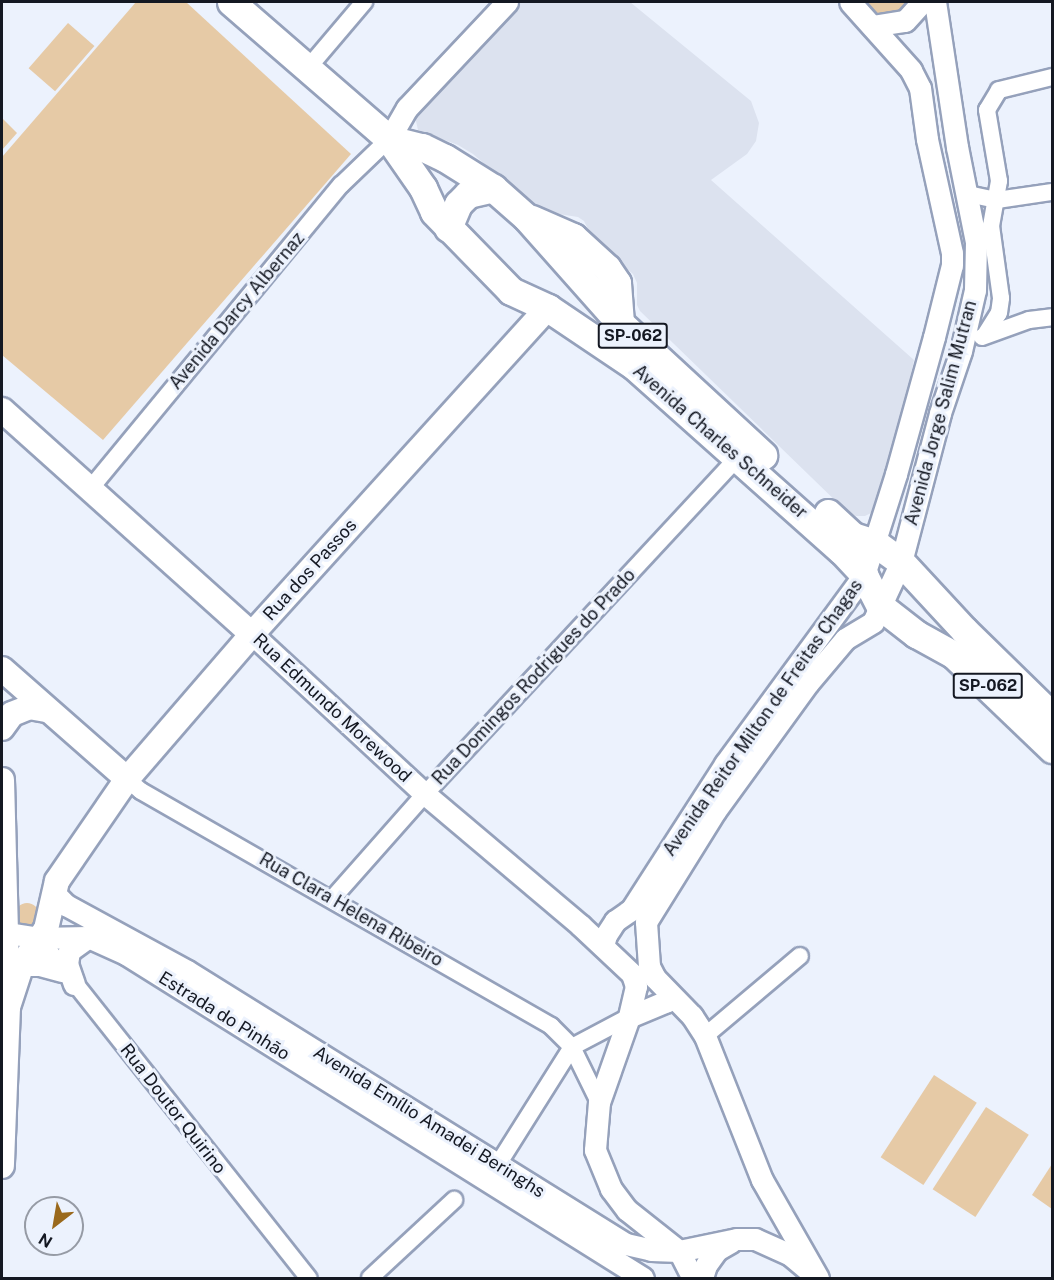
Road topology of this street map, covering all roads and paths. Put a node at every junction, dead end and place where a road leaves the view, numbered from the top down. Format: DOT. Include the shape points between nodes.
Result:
graph roads {
  1 [pos="231,2"];
  2 [pos="364,2"];
  3 [pos="507,2"];
  4 [pos="850,2"];
  5 [pos="922,2"];
  6 [pos="935,2"];
  7 [pos="872,26"];
  8 [pos="308,69"];
  9 [pos="1053,77"];
  10 [pos="389,139"];
  11 [pos="493,188"];
  12 [pos="1053,192"];
  13 [pos="968,194"];
  14 [pos="997,200"];
  15 [pos="526,217"];
  16 [pos="448,228"];
  17 [pos="561,256"];
  18 [pos="1002,298"];
  19 [pos="548,308"];
  20 [pos="1053,317"];
  21 [pos="1029,320"];
  22 [pos="620,323"];
  23 [pos="985,334"];
  24 [pos="934,338"];
  25 [pos="961,351"];
  26 [pos="918,395"];
  27 [pos="2,410"];
  28 [pos="940,413"];
  29 [pos="738,457"];
  30 [pos="90,489"];
  31 [pos="875,543"];
  32 [pos="901,561"];
  33 [pos="864,575"];
  34 [pos="939,601"];
  35 [pos="877,614"];
  36 [pos="252,634"];
  37 [pos="916,634"];
  38 [pos="2,669"];
  39 [pos="46,710"];
  40 [pos="1053,716"];
  41 [pos="2,728"];
  42 [pos="1053,748"];
  43 [pos="127,779"];
  44 [pos="2,780"];
  45 [pos="425,794"];
  46 [pos="3,821"];
  47 [pos="4,894"];
  48 [pos="55,894"];
  49 [pos="332,899"];
  50 [pos="646,922"];
  51 [pos="5,933"];
  52 [pos="88,937"];
  53 [pos="39,938"];
  54 [pos="606,949"];
  55 [pos="800,956"];
  56 [pos="22,964"];
  57 [pos="69,977"];
  58 [pos="670,995"];
  59 [pos="8,1007"];
  60 [pos="629,1017"];
  61 [pos="705,1036"];
  62 [pos="572,1047"];
  63 [pos="599,1102"];
  64 [pos="2,1142"];
  65 [pos="2,1166"];
  66 [pos="497,1166"];
  67 [pos="454,1200"];
  68 [pos="737,1239"];
  69 [pos="680,1251"];
  70 [pos="308,1278"];
  71 [pos="370,1278"];
  72 [pos="643,1278"];
  73 [pos="693,1278"];
  74 [pos="702,1278"];
  75 [pos="818,1278"];
  1 -- 8 [label="main road, Avenida Charles Schneider / SP-062"];
  2 -- 8 [label="street"];
  3 -- 10 [label="street" via="407,108"];
  4 -- 7 [label="street, Avenida Jorge Salim Mutran"];
  5 -- 7 [label="street" via="905,21"];
  6 -- 13 [label="street, Avenida Jorge Salim Mutran"];
  7 -- 24 [label="street, Avenida Jorge Salim Mutran" via="911,70 920,88 952,253"];
  8 -- 10 [label="main road, Avenida Charles Schneider / SP-062"];
  9 -- 14 [label="street" via="999,90 990,101 987,110 999,181"];
  10 -- 11 [label="main road, Avenida Charles Schneider / SP-062" via="422,147"];
  10 -- 16 [label="main road, Avenida Charles Schneider / SP-062"];
  10 -- 30 [label="street, Avenida Darcy Albernaz" via="341,185"];
  11 -- 15 [label="main road, Avenida Charles Schneider / SP-062"];
  11 -- 16 [label="main road" via="468,194 458,204"];
  12 -- 14 [label="street"];
  13 -- 14 [label="street"];
  13 -- 25 [label="street, Avenida Jorge Salim Mutran" via="976,268"];
  14 -- 18 [label="street" via="991,226"];
  15 -- 17 [label="main road, Avenida Charles Schneider / SP-062"];
  15 -- 22 [label="main road, SP-062" via="573,237 607,267 617,283"];
  16 -- 19 [label="main road, Avenida Charles Schneider / SP-062" via="511,291"];
  17 -- 19 [label="main road" via="560,283"];
  17 -- 22 [label="main road, Avenida Charles Schneider / SP-062"];
  18 -- 21 [label="street"];
  18 -- 23 [label="street" via="999,313"];
  19 -- 29 [label="main road, Avenida Charles Schneider / SP-062" via="634,366"];
  19 -- 36 [label="main road, Rua dos Passos"];
  20 -- 21 [label="street"];
  21 -- 23 [label="street"];
  22 -- 31 [label="main road, Avenida Charles Schneider / SP-062" via="853,536"];
  23 -- 25 [label="street"];
  24 -- 25 [label="street" via="948,350"];
  24 -- 26 [label="street, Avenida Jorge Salim Mutran"];
  25 -- 28 [label="street, Avenida Jorge Salim Mutran"];
  26 -- 28 [label="street" via="934,398"];
  26 -- 31 [label="street, Avenida Jorge Salim Mutran"];
  27 -- 30 [label="main road, Rua Edmundo Morewood"];
  28 -- 32 [label="street, Avenida Jorge Salim Mutran"];
  29 -- 33 [label="main road, Avenida Charles Schneider / SP-062"];
  29 -- 45 [label="street, Rua Domingos Rodrigues do Prado"];
  30 -- 36 [label="main road, Rua Edmundo Morewood"];
  31 -- 32 [label="main road, Avenida Charles Schneider / SP-062"];
  31 -- 33 [label="street, Avenida Reitor Milton de Freitas Chagas"];
  32 -- 34 [label="main road, Avenida Charles Schneider / SP-062"];
  32 -- 35 [label="street, Avenida Jorge Salim Mutran"];
  33 -- 35 [label="main road, Avenida Charles Schneider / SP-062"];
  33 -- 54 [label="street, Avenida Reitor Milton de Freitas Chagas" via="725,764 631,910 615,921 606,935"];
  34 -- 37 [label="main road" via="932,619"];
  34 -- 40 [label="main road, Avenida Charles Schneider / SP-062"];
  35 -- 37 [label="main road, Avenida Charles Schneider / SP-062"];
  35 -- 50 [label="street, Avenida Reitor Milton de Freitas Chagas" via="845,639 808,683 714,811"];
  36 -- 43 [label="main road, Rua dos Passos"];
  36 -- 45 [label="street, Rua Edmundo Morewood"];
  37 -- 42 [label="main road, Avenida Charles Schneider / SP-062" via="954,655"];
  38 -- 39 [label="main road"];
  39 -- 41 [label="main road" via="29,707 12,714"];
  39 -- 43 [label="main road"];
  43 -- 48 [label="main road, Rua dos Passos" via="57,880"];
  43 -- 49 [label="street, Rua Clara Helena Ribeiro" via="141,791"];
  44 -- 46 [label="main road"];
  45 -- 49 [label="street, Rua Domingos Rodrigues do Prado"];
  45 -- 54 [label="street, Rua Edmundo Morewood"];
  46 -- 47 [label="main road"];
  47 -- 51 [label="main road"];
  48 -- 53 [label="main road, Rua dos Passos" via="46,929"];
  48 -- 66 [label="street, Avenida Emílio Amadei Beringhs" via="66,905 187,970"];
  49 -- 62 [label="street, Rua Clara Helena Ribeiro" via="551,1026"];
  50 -- 54 [label="street, Avenida Reitor Milton de Freitas Chagas" via="633,947 624,951"];
  50 -- 58 [label="street" via="649,966"];
  51 -- 53 [label="street, Estrada do Pinhão"];
  51 -- 59 [label="main road"];
  52 -- 53 [label="street, Estrada do Pinhão"];
  52 -- 57 [label="street" via="69,951"];
  52 -- 72 [label="street, Estrada do Pinhão" via="126,954"];
  53 -- 56 [label="main road, Rua dos Passos"];
  53 -- 57 [label="street, Rua Doutor Quirino"];
  54 -- 60 [label="street, Rua Edmundo Morewood" via="636,980"];
  55 -- 61 [label="street"];
  56 -- 57 [label="main road" via="40,964"];
  56 -- 59 [label="main road, Rua dos Passos"];
  57 -- 70 [label="street, Rua Doutor Quirino"];
  58 -- 60 [label="street" via="667,1001"];
  58 -- 61 [label="street" via="692,1016"];
  59 -- 64 [label="main road"];
  60 -- 62 [label="street"];
  60 -- 63 [label="street"];
  61 -- 75 [label="street" via="762,1180"];
  62 -- 63 [label="street, Rua Clara Helena Ribeiro"];
  62 -- 66 [label="street"];
  63 -- 69 [label="street" via="595,1150 610,1189 627,1210"];
  64 -- 65 [label="main road"];
  66 -- 69 [label="street, Avenida Emílio Amadei Beringhs" via="626,1244"];
  67 -- 71 [label="street"];
  68 -- 69 [label="street, Avenida Emílio Amadei Beringhs"];
  68 -- 74 [label="street" via="717,1250 705,1265"];
  68 -- 75 [label="street, Avenida Emílio Amadei Beringhs" via="773,1245"];
  69 -- 73 [label="street"];
}
